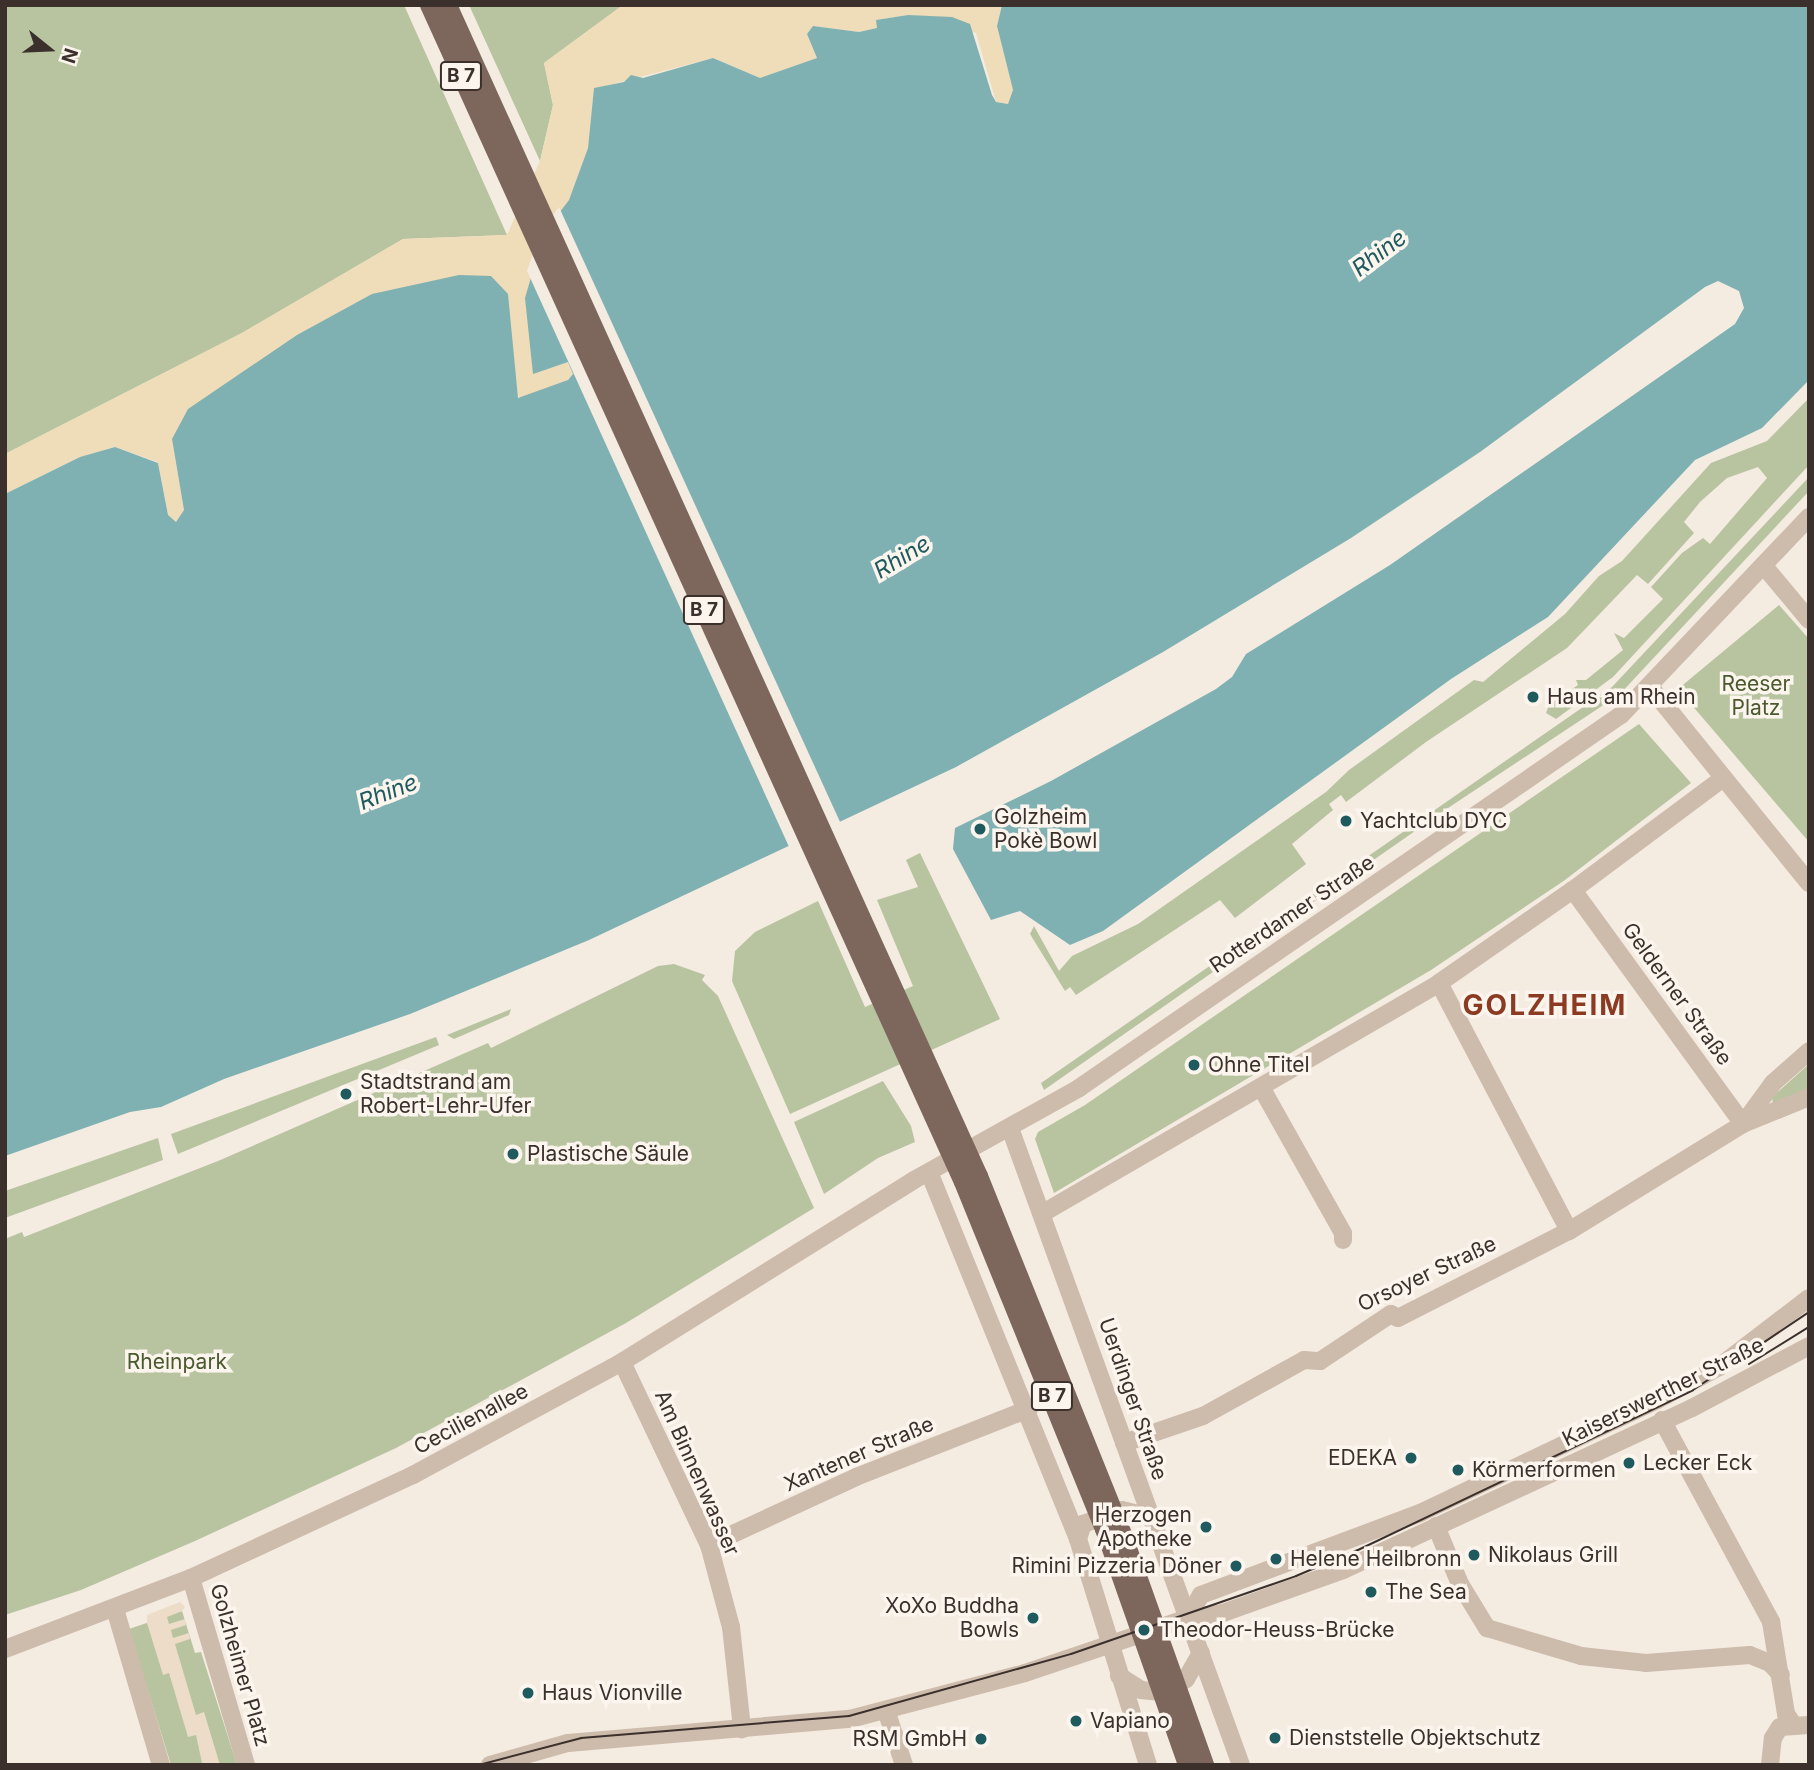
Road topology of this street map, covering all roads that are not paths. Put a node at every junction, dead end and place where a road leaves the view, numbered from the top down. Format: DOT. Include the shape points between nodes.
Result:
graph roads {
  1 [pos="429,5"];
  2 [pos="448,5"];
  3 [pos="501,143"];
  4 [pos="1809,517"];
  5 [pos="1764,566"];
  6 [pos="1809,620"];
  7 [pos="1651,688"];
  8 [pos="1722,779"];
  9 [pos="1809,883"];
  10 [pos="1573,890"];
  11 [pos="1439,983"];
  12 [pos="1809,1051"];
  13 [pos="1261,1087"];
  14 [pos="1809,1097"];
  15 [pos="1743,1124"];
  16 [pos="1010,1128"];
  17 [pos="929,1172"];
  18 [pos="1043,1213"];
  19 [pos="1569,1231"];
  20 [pos="1343,1240"];
  21 [pos="1809,1298"];
  22 [pos="1809,1346"];
  23 [pos="622,1362"];
  24 [pos="1029,1409"];
  25 [pos="1662,1420"];
  26 [pos="1124,1443"];
  27 [pos="1150,1517"];
  28 [pos="1436,1526"];
  29 [pos="1078,1539"];
  30 [pos="709,1545"];
  31 [pos="191,1578"];
  32 [pos="115,1609"];
  33 [pos="1188,1618"];
  34 [pos="1112,1643"];
  35 [pos="5,1649"];
  36 [pos="1201,1653"];
  37 [pos="1781,1675"];
  38 [pos="1119,1676"];
  39 [pos="886,1710"];
  40 [pos="1180,1722"];
  41 [pos="1801,1725"];
  42 [pos="742,1729"];
  43 [pos="161,1765"];
  44 [pos="246,1765"];
  45 [pos="490,1765"];
  46 [pos="904,1765"];
  47 [pos="1147,1765"];
  48 [pos="1187,1765"];
  49 [pos="1205,1765"];
  50 [pos="1241,1765"];
  51 [pos="1770,1765"];
  1 -- 3 [label="main road, B 7"];
  2 -- 3 [label="main road, B 7"];
  3 -- 40 [label="main road, B 7" via="1054,1354"];
  4 -- 5 [label="street, Rotterdamer Straße"];
  5 -- 6 [label="street"];
  5 -- 7 [label="street, Rotterdamer Straße"];
  7 -- 8 [label="street"];
  7 -- 16 [label="street, Rotterdamer Straße" via="1600,731 1125,1058"];
  8 -- 9 [label="street"];
  8 -- 10 [label="street"];
  10 -- 11 [label="street"];
  10 -- 15 [label="street, Gelderner Straße"];
  11 -- 13 [label="street"];
  11 -- 19 [label="street"];
  12 -- 15 [label="street, Orsoyer Straße" via="1773,1083"];
  13 -- 18 [label="street"];
  13 -- 20 [label="street"];
  14 -- 15 [label="street, Orsoyer Straße"];
  15 -- 19 [label="street, Orsoyer Straße"];
  16 -- 17 [label="street, Rotterdamer Straße"];
  16 -- 18 [label="street, Uerdinger Straße"];
  17 -- 23 [label="street, Cecilienallee"];
  17 -- 24 [label="street"];
  18 -- 26 [label="street, Uerdinger Straße"];
  19 -- 26 [label="street, Orsoyer Straße" via="1398,1318 1391,1314 1324,1359 1304,1360 1203,1416"];
  21 -- 33 [label="street, Kaiserswerther Straße" via="1718,1367 1657,1400 1420,1513 1201,1595"];
  22 -- 25 [label="street, Kaiserswerther Straße"];
  23 -- 30 [label="street, Am Binnenwasser"];
  23 -- 31 [label="street, Cecilienallee" via="412,1475"];
  24 -- 29 [label="street"];
  24 -- 30 [label="street, Xantener Straße" via="856,1477"];
  25 -- 28 [label="street, Kaiserswerther Straße"];
  25 -- 37 [label="street" via="1771,1622"];
  26 -- 27 [label="street, Uerdinger Straße"];
  27 -- 29 [label="street" via="1122,1510 1083,1524"];
  27 -- 33 [label="street, Uerdinger Straße"];
  28 -- 33 [label="street, Kaiserswerther Straße" via="1326,1577 1214,1616"];
  28 -- 37 [label="street" via="1460,1584 1487,1628 1581,1656 1646,1663 1750,1655 1770,1663"];
  29 -- 34 [label="street"];
  30 -- 42 [label="street, Am Binnenwasser" via="731,1627"];
  31 -- 32 [label="street, Cecilienallee"];
  31 -- 44 [label="street, Golzheimer Platz"];
  32 -- 35 [label="street, Cecilienallee"];
  32 -- 43 [label="street"];
  33 -- 34 [label="street, Kaiserswerther Straße"];
  33 -- 36 [label="street, Uerdinger Straße"];
  34 -- 38 [label="street"];
  34 -- 39 [label="street, Kaiserswerther Straße"];
  36 -- 38 [label="street" via="1186,1679 1161,1692 1141,1690"];
  36 -- 50 [label="street, Uerdinger Straße"];
  37 -- 41 [label="street" via="1786,1714"];
  38 -- 47 [label="street"];
  39 -- 42 [label="street, Kaiserswerther Straße" via="813,1724"];
  39 -- 46 [label="street"];
  40 -- 48 [label="main road, B 7"];
  40 -- 49 [label="main road, B 7"];
  41 -- 51 [label="street" via="1783,1725 1775,1733"];
  42 -- 45 [label="street, Kaiserswerther Straße" via="568,1743"];
}
